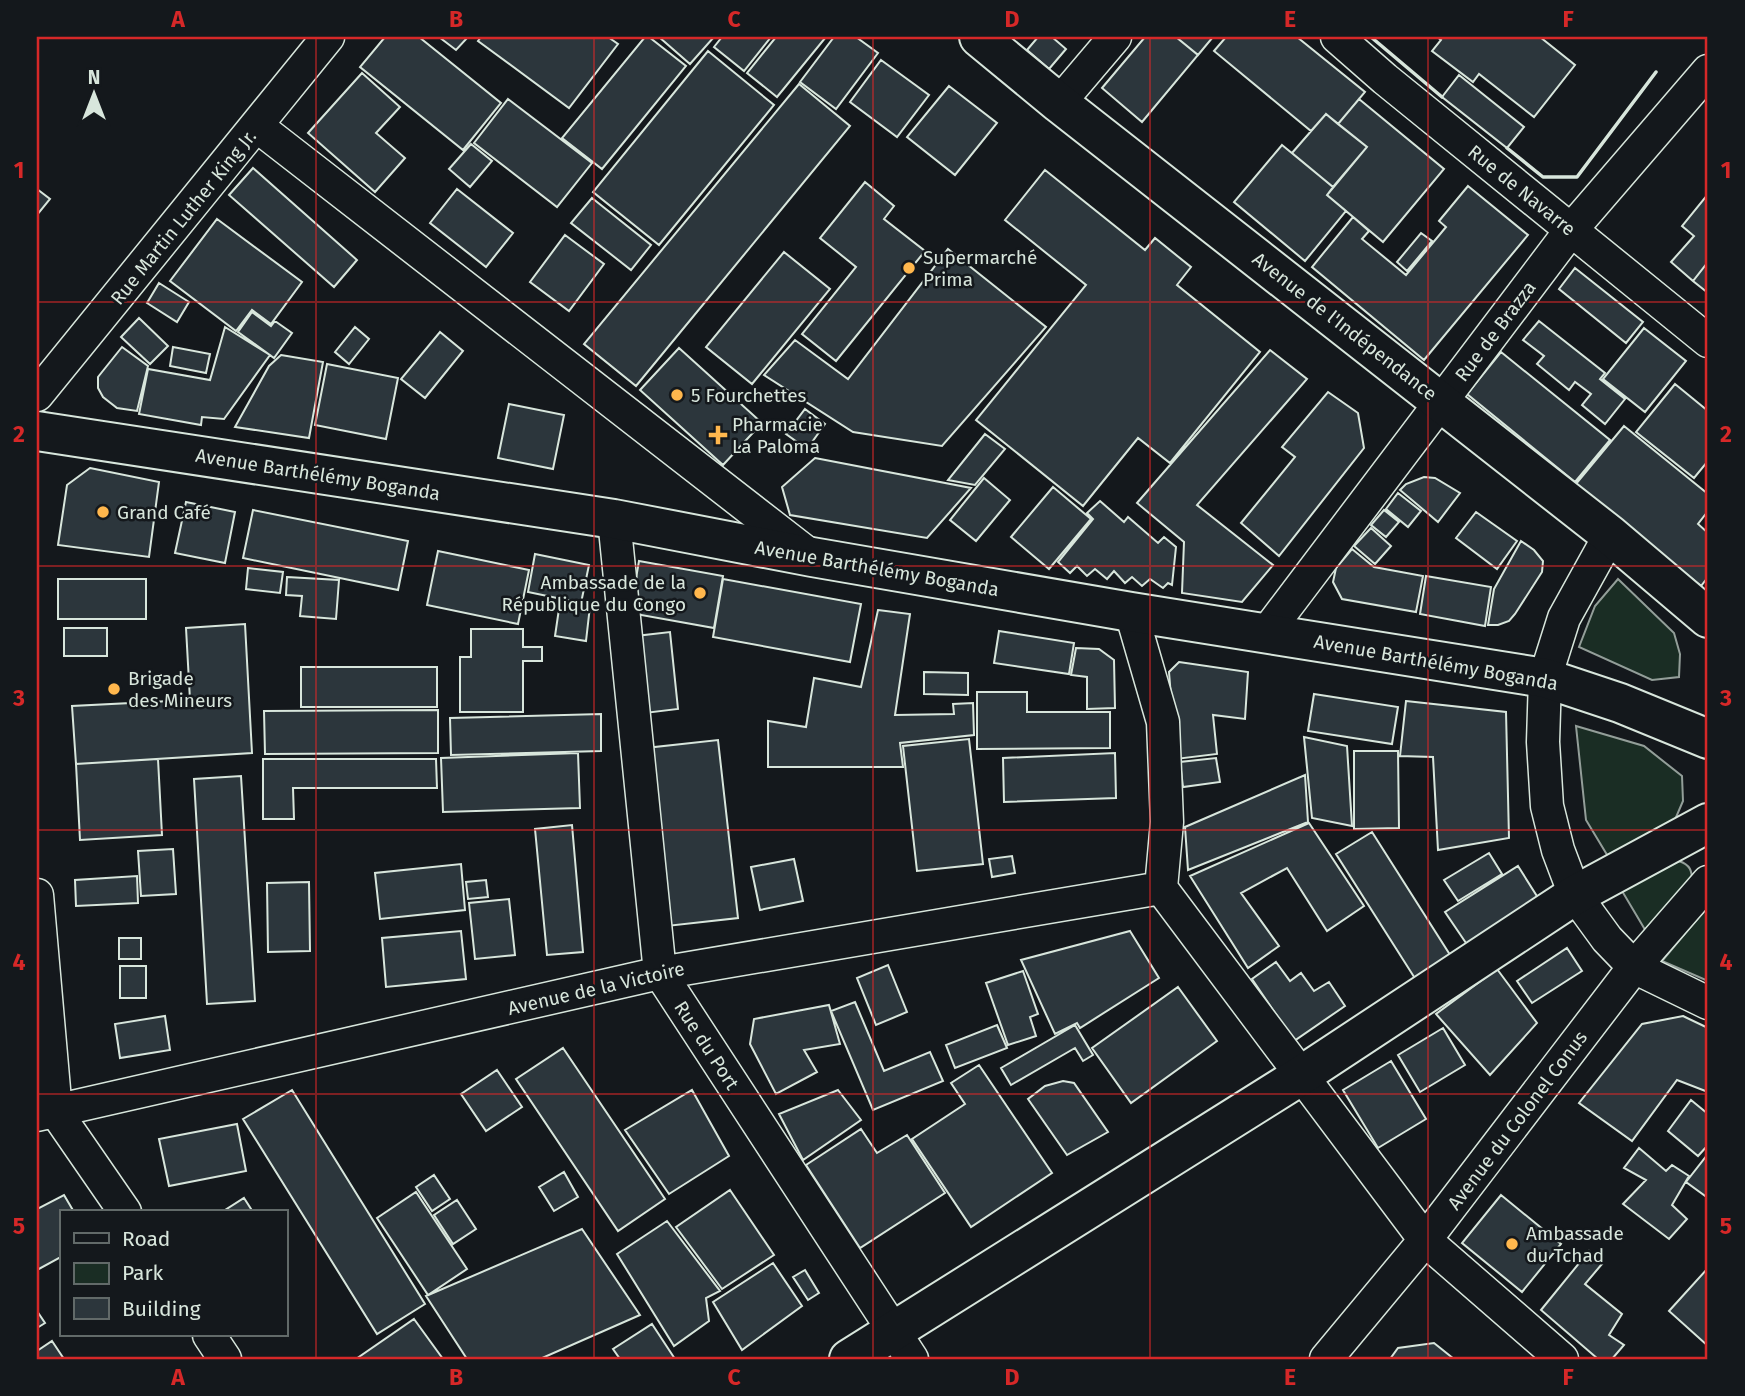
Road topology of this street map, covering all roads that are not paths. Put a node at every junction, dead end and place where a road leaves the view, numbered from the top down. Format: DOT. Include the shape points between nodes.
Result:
graph roads {
  1 [pos="328,37"];
  2 [pos="978,37"];
  3 [pos="1115,37"];
  4 [pos="1337,37"];
  5 [pos="1708,71"];
  6 [pos="1059,103"];
  7 [pos="257,126"];
  8 [pos="1571,230"];
  9 [pos="1708,341"];
  10 [pos="37,395"];
  11 [pos="1442,402"];
  12 [pos="37,431"];
  13 [pos="614,519"];
  14 [pos="1610,535"];
  15 [pos="812,557"];
  16 [pos="1131,612"];
  17 [pos="1708,618"];
  18 [pos="1267,632"];
  19 [pos="1545,678"];
  20 [pos="1708,739"];
  21 [pos="1708,823"];
  22 [pos="1708,882"];
  23 [pos="1161,887"];
  24 [pos="37,895"];
  25 [pos="1575,895"];
  26 [pos="1634,967"];
  27 [pos="660,973"];
  28 [pos="1708,1003"];
  29 [pos="1302,1074"];
  30 [pos="47,1113"];
  31 [pos="123,1210"];
  32 [pos="1425,1240"];
  33 [pos="210,1336"];
  34 [pos="903,1345"];
  35 [pos="225,1359"];
  36 [pos="849,1359"];
  37 [pos="1326,1359"];
  38 [pos="1562,1359"];
  1 -- 7 [label="street, Rue Martin Luther King Jr."];
  2 -- 6 [label="main road, Avenue de l'Indépendance"];
  3 -- 6 [label="street"];
  4 -- 8 [label="street, Rue de Navarre"];
  5 -- 8 [label="street, Rue de Brazza"];
  6 -- 11 [label="main road, Avenue de l'Indépendance"];
  7 -- 10 [label="street, Rue Martin Luther King Jr."];
  7 -- 15 [label="street"];
  8 -- 9 [label="street, Rue de Navarre"];
  8 -- 11 [label="street, Rue de Brazza"];
  11 -- 14 [label="main road, Avenue de l'Indépendance"];
  11 -- 18 [label="street, Rue de Brazza"];
  12 -- 13 [label="main road, Avenue Barthélémy Boganda"];
  13 -- 15 [label="main road, Avenue Barthélémy Boganda"];
  13 -- 27 [label="street, Rue du Port"];
  14 -- 17 [label="main road, Avenue de l'Indépendance"];
  14 -- 19 [label="street" via="1564,618"];
  15 -- 16 [label="main road, Avenue Barthélémy Boganda"];
  16 -- 18 [label="main road, Avenue Barthélémy Boganda"];
  16 -- 23 [label="street" via="1163,722 1167,822"];
  18 -- 19 [label="main road, Avenue Barthélémy Boganda"];
  19 -- 20 [label="main road, Avenue Barthélémy Boganda"];
  19 -- 25 [label="street" via="1547,806"];
  21 -- 25 [label="main road"];
  22 -- 26 [label="street, Avenue du Colonel Conus"];
  23 -- 27 [label="street, Avenue de la Victoire"];
  23 -- 29 [label="street"];
  24 -- 30 [label="street"];
  25 -- 26 [label="street"];
  25 -- 29 [label="main road"];
  26 -- 28 [label="street"];
  26 -- 32 [label="street, Avenue du Colonel Conus"];
  27 -- 30 [label="street, Avenue de la Victoire"];
  27 -- 34 [label="street, Rue du Port"];
  29 -- 32 [label="street"];
  29 -- 34 [label="main road"];
  30 -- 31 [label="street"];
  32 -- 37 [label="street, Avenue du Colonel Conus"];
  32 -- 38 [label="street"];
  33 -- 35 [label="street"];
  34 -- 36 [label="main road"];
}
